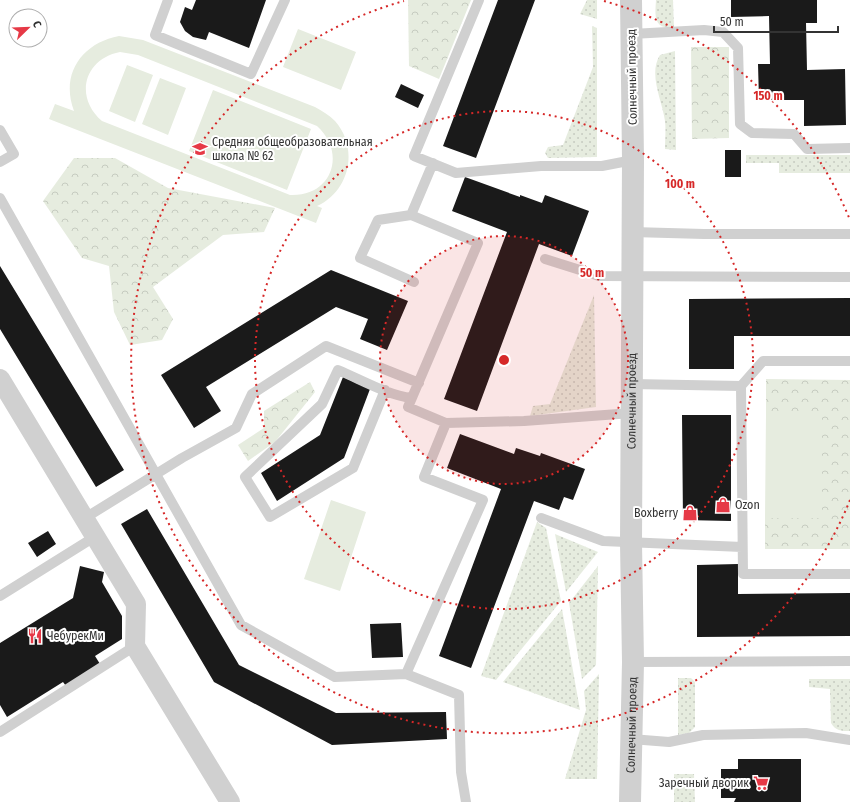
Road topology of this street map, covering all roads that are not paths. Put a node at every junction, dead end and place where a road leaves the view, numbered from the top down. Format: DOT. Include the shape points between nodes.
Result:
graph roads {
  1 [pos="168,0"];
  2 [pos="285,0"];
  3 [pos="479,0"];
  4 [pos="631,0"];
  5 [pos="632,34"];
  6 [pos="0,130"];
  7 [pos="850,148"];
  8 [pos="633,160"];
  9 [pos="0,162"];
  10 [pos="432,163"];
  11 [pos="0,198"];
  12 [pos="411,215"];
  13 [pos="632,232"];
  14 [pos="850,234"];
  15 [pos="545,259"];
  16 [pos="632,276"];
  17 [pos="850,277"];
  18 [pos="414,282"];
  19 [pos="850,361"];
  20 [pos="0,379"];
  21 [pos="419,383"];
  22 [pos="632,384"];
  23 [pos="741,386"];
  24 [pos="385,390"];
  25 [pos="412,398"];
  26 [pos="632,413"];
  27 [pos="446,423"];
  28 [pos="156,474"];
  29 [pos="85,518"];
  30 [pos="541,518"];
  31 [pos="96,536"];
  32 [pos="631,543"];
  33 [pos="742,547"];
  34 [pos="850,574"];
  35 [pos="0,596"];
  36 [pos="136,646"];
  37 [pos="632,662"];
  38 [pos="850,662"];
  39 [pos="406,674"];
  40 [pos="0,732"];
  41 [pos="630,739"];
  42 [pos="850,740"];
  43 [pos="230,802"];
  44 [pos="466,802"];
  45 [pos="630,802"];
  1 -- 2 [label="lane" via="155,35 252,74"];
  3 -- 10 [label="lane" via="414,156"];
  4 -- 5 [label="street, Солнечный проезд"];
  5 -- 7 [label="lane" via="704,30 723,32 738,48 740,124 752,133 794,134 807,149"];
  5 -- 8 [label="street, Солнечный проезд"];
  6 -- 9 [label="lane" via="14,154"];
  8 -- 10 [label="lane" via="602,166 541,166 456,173"];
  8 -- 13 [label="street, Солнечный проезд"];
  10 -- 12 [label="lane"];
  11 -- 28 [label="lane"];
  12 -- 18 [label="lane" via="378,220 360,258"];
  12 -- 21 [label="lane" via="478,243"];
  13 -- 14 [label="lane"];
  13 -- 16 [label="street, Солнечный проезд"];
  15 -- 16 [label="lane" via="599,276"];
  16 -- 17 [label="lane"];
  16 -- 22 [label="street, Солнечный проезд"];
  19 -- 23 [label="lane" via="763,361"];
  20 -- 29 [label="street"];
  21 -- 25 [label="lane"];
  21 -- 28 [label="lane" via="326,346 252,394 236,428"];
  22 -- 23 [label="lane"];
  22 -- 26 [label="street, Солнечный проезд"];
  23 -- 33 [label="lane"];
  24 -- 24 [label="lane" via="338,370 322,404 245,477 270,517 353,468"];
  24 -- 25 [label="lane"];
  25 -- 27 [label="lane" via="408,408"];
  26 -- 27 [label="lane" via="524,421"];
  26 -- 32 [label="street, Солнечный проезд"];
  27 -- 39 [label="lane" via="424,477 483,500"];
  28 -- 29 [label="lane"];
  28 -- 39 [label="lane" via="241,625 335,677"];
  29 -- 31 [label="street"];
  30 -- 32 [label="lane" via="603,541"];
  31 -- 35 [label="lane"];
  31 -- 36 [label="street" via="136,604"];
  32 -- 33 [label="lane"];
  32 -- 37 [label="street, Солнечный проезд"];
  33 -- 34 [label="lane" via="743,574"];
  36 -- 40 [label="lane"];
  36 -- 43 [label="street"];
  37 -- 38 [label="lane"];
  37 -- 41 [label="street, Солнечный проезд"];
  39 -- 44 [label="lane" via="459,695 461,772"];
  41 -- 42 [label="lane" via="669,742 703,735 806,733"];
  41 -- 45 [label="street, Солнечный проезд"];
}
